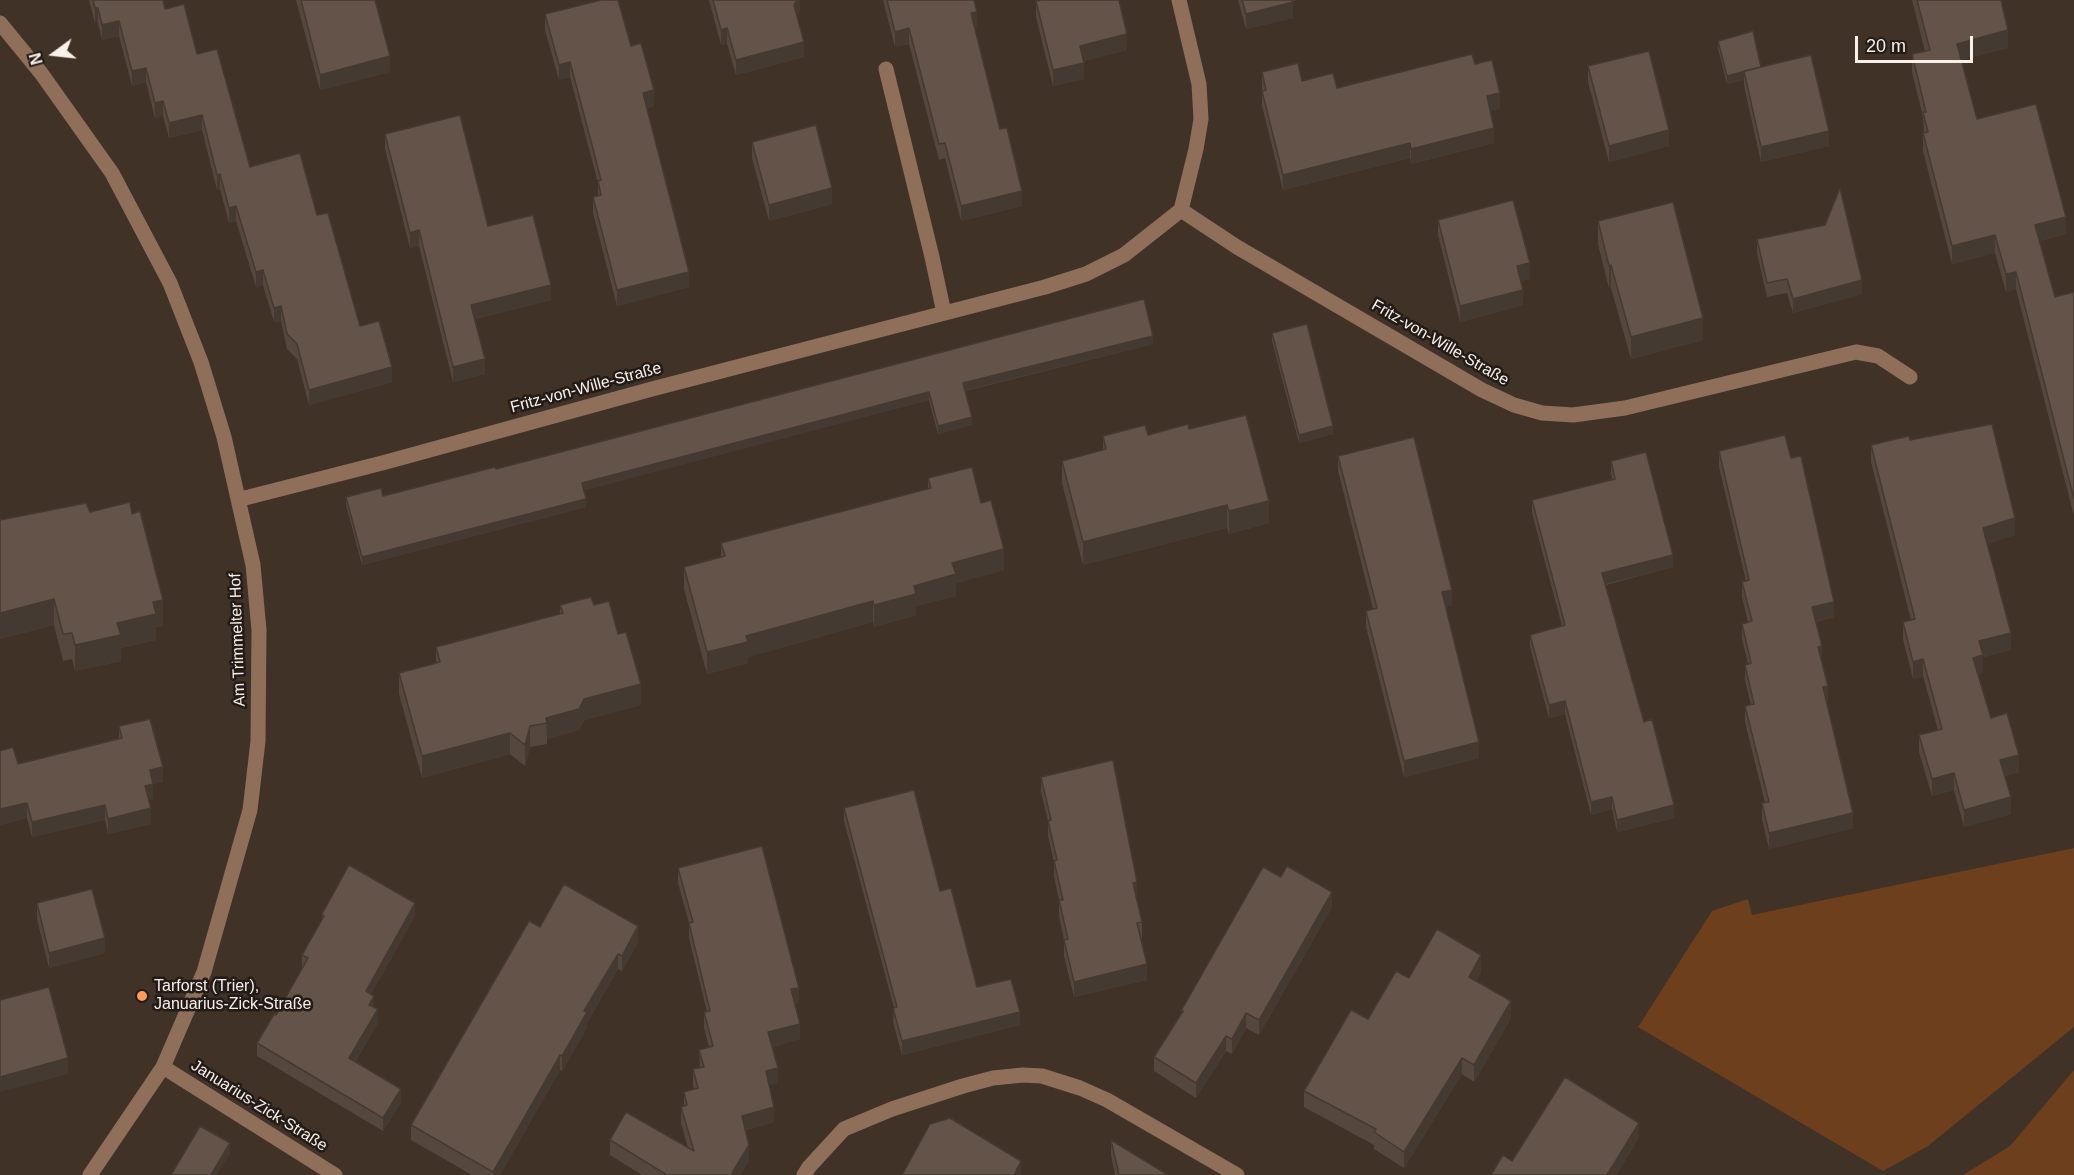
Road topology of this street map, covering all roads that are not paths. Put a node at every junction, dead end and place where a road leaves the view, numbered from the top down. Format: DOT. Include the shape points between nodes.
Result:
graph roads {
  1 [pos="1179,0"];
  2 [pos="0,23"];
  3 [pos="886,69"];
  4 [pos="1181,210"];
  5 [pos="944,313"];
  6 [pos="1910,377"];
  7 [pos="238,497"];
  8 [pos="163,1066"];
  9 [pos="90,1175"];
  10 [pos="335,1175"];
  11 [pos="804,1175"];
  12 [pos="1237,1175"];
  1 -- 4 [label="street" via="1199,84 1201,118"];
  2 -- 7 [label="street, Am Trimmelter Hof" via="112,173 160,264 201,362"];
  3 -- 5 [label="street"];
  4 -- 5 [label="street, Fritz-von-Wille-Straße" via="1124,255 1086,274"];
  4 -- 6 [label="street, Fritz-von-Wille-Straße" via="1482,390 1542,413 1574,415 1625,408 1856,352 1878,356"];
  5 -- 7 [label="street, Fritz-von-Wille-Straße" via="375,465"];
  7 -- 8 [label="street, Am Trimmelter Hof" via="253,565 259,630 258,741 250,810 204,972"];
  8 -- 9 [label="street, Am Trimmelter Hof"];
  8 -- 10 [label="street, Januarius-Zick-Straße"];
  11 -- 12 [label="street" via="844,1130 892,1109 963,1086 1023,1075 1042,1076 1107,1100"];
}
